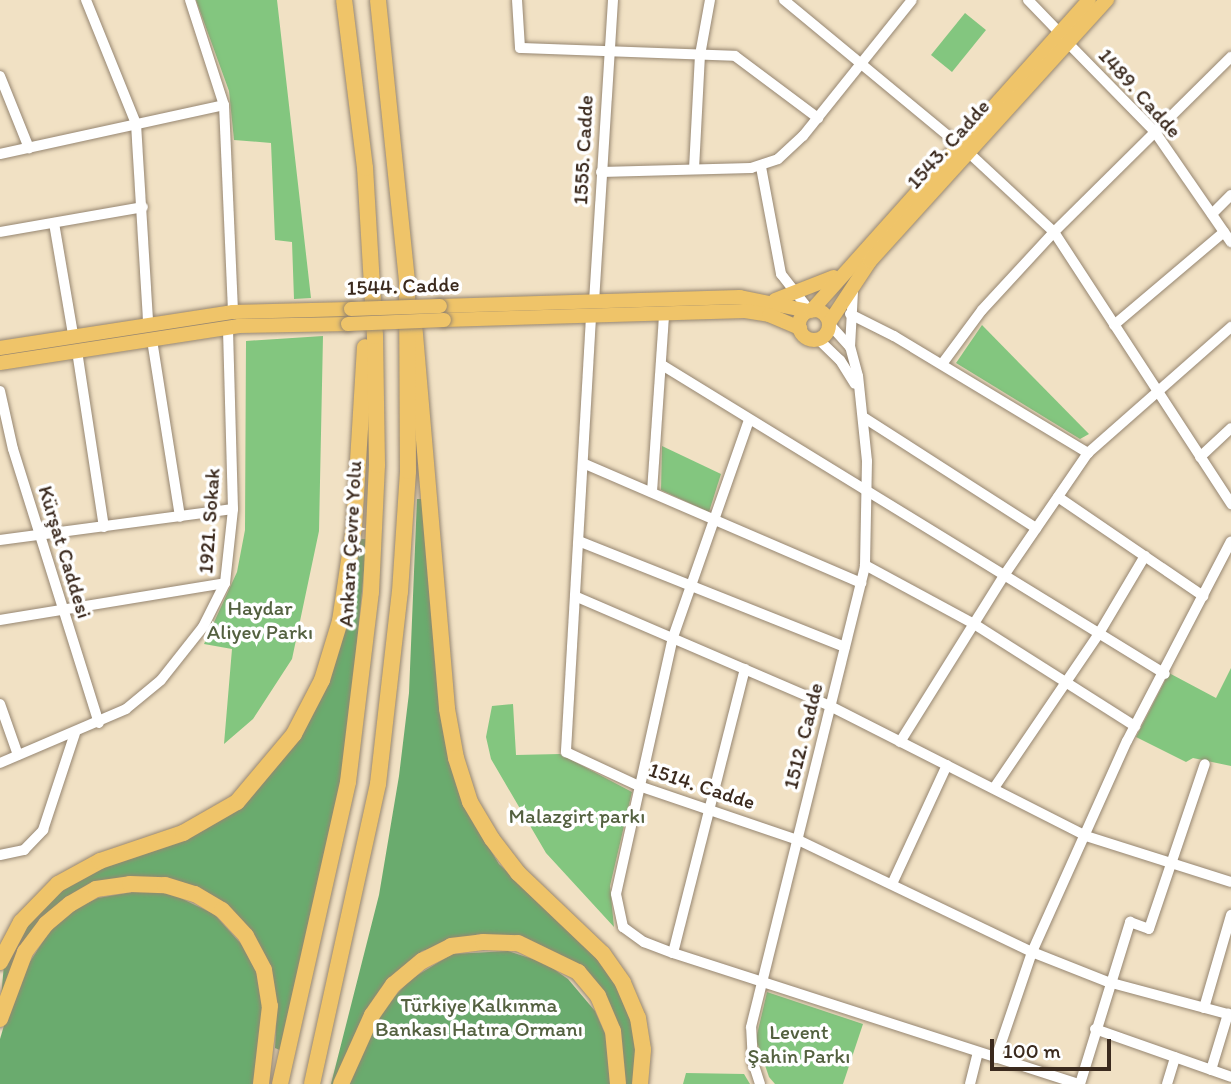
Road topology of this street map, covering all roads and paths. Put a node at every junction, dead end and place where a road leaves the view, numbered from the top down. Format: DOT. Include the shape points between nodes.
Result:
graph roads {
  1 [pos="86,0"];
  2 [pos="190,0"];
  3 [pos="344,0"];
  4 [pos="378,0"];
  5 [pos="517,0"];
  6 [pos="613,0"];
  7 [pos="710,0"];
  8 [pos="785,0"];
  9 [pos="912,0"];
  10 [pos="1028,0"];
  11 [pos="1088,0"];
  12 [pos="1107,0"];
  13 [pos="1062,36"];
  14 [pos="609,54"];
  15 [pos="700,55"];
  16 [pos="1231,57"];
  17 [pos="861,64"];
  18 [pos="0,76"];
  19 [pos="224,105"];
  20 [pos="818,118"];
  21 [pos="136,124"];
  22 [pos="1155,132"];
  23 [pos="29,148"];
  24 [pos="962,148"];
  25 [pos="0,154"];
  26 [pos="761,167"];
  27 [pos="694,169"];
  28 [pos="601,172"];
  29 [pos="1231,195"];
  30 [pos="143,207"];
  31 [pos="1212,214"];
  32 [pos="54,223"];
  33 [pos="0,232"];
  34 [pos="1054,232"];
  35 [pos="1224,232"];
  36 [pos="1231,242"];
  37 [pos="370,268"];
  38 [pos="844,270"];
  39 [pos="407,281"];
  40 [pos="855,282"];
  41 [pos="793,295"];
  42 [pos="771,300"];
  43 [pos="592,310"];
  44 [pos="810,311"];
  45 [pos="233,312"];
  46 [pos="442,313"];
  47 [pos="663,314"];
  48 [pos="850,314"];
  49 [pos="148,323"];
  50 [pos="829,323"];
  51 [pos="1114,325"];
  52 [pos="1231,327"];
  53 [pos="228,328"];
  54 [pos="800,328"];
  55 [pos="73,334"];
  56 [pos="818,339"];
  57 [pos="152,340"];
  58 [pos="850,347"];
  59 [pos="0,348"];
  60 [pos="77,351"];
  61 [pos="0,363"];
  62 [pos="942,364"];
  63 [pos="662,365"];
  64 [pos="1156,390"];
  65 [pos="0,391"];
  66 [pos="858,393"];
  67 [pos="863,417"];
  68 [pos="749,420"];
  69 [pos="1231,428"];
  70 [pos="13,449"];
  71 [pos="0,450"];
  72 [pos="1088,453"];
  73 [pos="1200,457"];
  74 [pos="585,464"];
  75 [pos="867,490"];
  76 [pos="652,492"];
  77 [pos="1058,497"];
  78 [pos="1231,504"];
  79 [pos="233,509"];
  80 [pos="180,517"];
  81 [pos="712,521"];
  82 [pos="104,527"];
  83 [pos="1036,528"];
  84 [pos="40,535"];
  85 [pos="0,540"];
  86 [pos="1231,541"];
  87 [pos="581,542"];
  88 [pos="1145,556"];
  89 [pos="864,565"];
  90 [pos="1005,574"];
  91 [pos="690,582"];
  92 [pos="225,583"];
  93 [pos="861,583"];
  94 [pos="1203,596"];
  95 [pos="577,597"];
  96 [pos="63,610"];
  97 [pos="0,620"];
  98 [pos="974,624"];
  99 [pos="1098,635"];
  100 [pos="673,637"];
  101 [pos="845,647"];
  102 [pos="745,669"];
  103 [pos="1165,674"];
  104 [pos="1066,681"];
  105 [pos="0,704"];
  106 [pos="830,706"];
  107 [pos="99,723"];
  108 [pos="1135,726"];
  109 [pos="75,733"];
  110 [pos="900,742"];
  111 [pos="18,755"];
  112 [pos="0,763"];
  113 [pos="1205,764"];
  114 [pos="947,765"];
  115 [pos="639,786"];
  116 [pos="994,788"];
  117 [pos="712,809"];
  118 [pos="1086,836"];
  119 [pos="798,840"];
  120 [pos="0,855"];
  121 [pos="1170,866"];
  122 [pos="1231,882"];
  123 [pos="892,884"];
  124 [pos="1231,915"];
  125 [pos="1228,935"];
  126 [pos="1032,952"];
  127 [pos="673,953"];
  128 [pos="0,962"];
  129 [pos="760,982"];
  130 [pos="1108,982"];
  131 [pos="1204,1008"];
  132 [pos="1229,1015"];
  133 [pos="0,1019"];
  134 [pos="1095,1029"];
  135 [pos="978,1053"];
  136 [pos="1175,1057"];
  137 [pos="996,1058"];
  138 [pos="1211,1070"];
  139 [pos="1231,1077"];
  140 [pos="261,1084"];
  141 [pos="281,1084"];
  142 [pos="313,1084"];
  143 [pos="341,1084"];
  144 [pos="618,1084"];
  145 [pos="640,1084"];
  146 [pos="760,1084"];
  147 [pos="970,1084"];
  148 [pos="1079,1084"];
  149 [pos="1167,1084"];
  1 -- 21 [label="street"];
  2 -- 19 [label="street"];
  3 -- 37 [label="highway, Ankara Çevre Yolu" via="365,168"];
  4 -- 39 [label="highway"];
  5 -- 14 [label="street" via="520,48"];
  6 -- 14 [label="street, 1555. Cadde"];
  7 -- 15 [label="street"];
  8 -- 17 [label="street"];
  9 -- 17 [label="street"];
  10 -- 13 [label="street, 1489. Cadde"];
  11 -- 13 [label="main road, 1543. Cadde"];
  12 -- 13 [label="main road, 1543. Cadde"];
  13 -- 22 [label="street, 1489. Cadde"];
  13 -- 24 [label="main road, 1543. Cadde"];
  14 -- 15 [label="street"];
  14 -- 28 [label="street, 1555. Cadde"];
  15 -- 20 [label="street" via="743,61"];
  15 -- 27 [label="street"];
  16 -- 22 [label="street"];
  17 -- 20 [label="street"];
  17 -- 24 [label="street"];
  18 -- 23 [label="street"];
  19 -- 21 [label="street"];
  19 -- 45 [label="street"];
  20 -- 26 [label="street" via="791,150"];
  21 -- 23 [label="street"];
  21 -- 30 [label="street"];
  22 -- 31 [label="street, 1489. Cadde"];
  22 -- 34 [label="street"];
  23 -- 25 [label="street"];
  24 -- 34 [label="street"];
  24 -- 38 [label="main road, 1543. Cadde"];
  24 -- 40 [label="main road, 1543. Cadde"];
  26 -- 27 [label="street"];
  26 -- 41 [label="street" via="781,274"];
  27 -- 28 [label="street"];
  28 -- 43 [label="street, 1555. Cadde"];
  29 -- 31 [label="street"];
  30 -- 32 [label="street"];
  30 -- 49 [label="street"];
  31 -- 35 [label="street, 1489. Cadde"];
  32 -- 33 [label="street"];
  32 -- 55 [label="street"];
  34 -- 51 [label="street"];
  34 -- 62 [label="street" via="982,310"];
  35 -- 36 [label="street, 1489. Cadde"];
  35 -- 51 [label="street"];
  37 -- 128 [label="highway" via="348,574 322,680 294,734 237,802 183,833 100,861 58,884 21,922"];
  37 -- 141 [label="highway, Ankara Çevre Yolu" via="377,465 371,592 348,782"];
  38 -- 41 [label="main road"];
  38 -- 44 [label="main road, 1543. Cadde"];
  39 -- 142 [label="highway" via="408,471 400,592 378,784"];
  39 -- 145 [label="highway" via="419,352 447,709 456,758 470,802 517,873 603,954 623,983 638,1018 643,1050"];
  40 -- 48 [label="street, 1512. Cadde"];
  40 -- 50 [label="main road, 1543. Cadde"];
  41 -- 42 [label="main road"];
  41 -- 44 [label="street"];
  42 -- 43 [label="main road, 1544. Cadde"];
  42 -- 44 [label="main road, 1544. Cadde"];
  43 -- 46 [label="main road, 1544. Cadde"];
  43 -- 47 [label="main road, 1544. Cadde"];
  43 -- 74 [label="street, 1514. Cadde"];
  44 -- 50 [label="main road" via="820,312"];
  44 -- 54 [label="main road"];
  45 -- 46 [label="main road, 1544. Cadde, bridge" via="351,309"];
  45 -- 49 [label="main road, 1544. Cadde"];
  46 -- 53 [label="main road, 1544. Cadde, bridge" via="348,324"];
  47 -- 54 [label="main road, 1544. Cadde" via="757,312"];
  47 -- 63 [label="street"];
  48 -- 58 [label="street, 1512. Cadde"];
  48 -- 62 [label="street"];
  49 -- 55 [label="main road, 1544. Cadde"];
  50 -- 56 [label="main road"];
  50 -- 58 [label="street"];
  51 -- 64 [label="street"];
  52 -- 64 [label="street"];
  53 -- 57 [label="main road, 1544. Cadde"];
  53 -- 79 [label="street, 1921. Sokak"];
  54 -- 56 [label="main road" via="809,339"];
  55 -- 59 [label="main road, 1544. Cadde"];
  56 -- 66 [label="street, 1512. Cadde" via="849,372"];
  57 -- 60 [label="main road, 1544. Cadde"];
  57 -- 80 [label="street"];
  58 -- 66 [label="street, 1512. Cadde"];
  60 -- 61 [label="main road, 1544. Cadde"];
  60 -- 82 [label="street"];
  62 -- 72 [label="street"];
  63 -- 68 [label="street"];
  63 -- 76 [label="street"];
  64 -- 72 [label="street"];
  64 -- 73 [label="street"];
  65 -- 70 [label="street, Kürşat Caddesi"];
  66 -- 67 [label="street, 1512. Cadde"];
  67 -- 75 [label="street, 1512. Cadde"];
  67 -- 83 [label="street"];
  68 -- 75 [label="street"];
  68 -- 81 [label="street"];
  69 -- 73 [label="street"];
  70 -- 71 [label="street"];
  70 -- 84 [label="street, Kürşat Caddesi"];
  72 -- 77 [label="street"];
  73 -- 78 [label="street"];
  74 -- 76 [label="street"];
  74 -- 87 [label="street, 1514. Cadde"];
  75 -- 89 [label="street, 1512. Cadde"];
  75 -- 90 [label="street"];
  76 -- 81 [label="street"];
  77 -- 83 [label="street"];
  77 -- 88 [label="street"];
  79 -- 80 [label="street"];
  79 -- 92 [label="street, 1921. Sokak"];
  80 -- 82 [label="street"];
  81 -- 91 [label="street"];
  81 -- 93 [label="street"];
  82 -- 84 [label="street"];
  83 -- 90 [label="street"];
  84 -- 85 [label="street"];
  84 -- 96 [label="street, Kürşat Caddesi"];
  86 -- 94 [label="street"];
  87 -- 91 [label="street"];
  87 -- 95 [label="street, 1514. Cadde"];
  88 -- 94 [label="street"];
  88 -- 99 [label="street"];
  89 -- 93 [label="street, 1512. Cadde"];
  89 -- 98 [label="street"];
  90 -- 98 [label="street"];
  90 -- 99 [label="street"];
  91 -- 100 [label="street"];
  91 -- 101 [label="street"];
  92 -- 96 [label="street"];
  92 -- 107 [label="street, 1921. Sokak" via="203,627 161,680 127,709"];
  93 -- 101 [label="street, 1512. Cadde"];
  94 -- 103 [label="street"];
  95 -- 100 [label="street"];
  95 -- 115 [label="street, 1514. Cadde" via="566,752"];
  96 -- 97 [label="street"];
  96 -- 107 [label="street, Kürşat Caddesi"];
  98 -- 104 [label="street"];
  98 -- 110 [label="street"];
  99 -- 103 [label="street"];
  99 -- 104 [label="street"];
  100 -- 102 [label="street"];
  100 -- 115 [label="street"];
  101 -- 106 [label="street, 1512. Cadde"];
  102 -- 106 [label="street"];
  102 -- 117 [label="street"];
  103 -- 108 [label="street"];
  104 -- 108 [label="street"];
  104 -- 116 [label="street"];
  105 -- 111 [label="street"];
  106 -- 110 [label="street"];
  106 -- 119 [label="street, 1512. Cadde"];
  107 -- 109 [label="street, 1921. Sokak"];
  108 -- 118 [label="street"];
  109 -- 111 [label="street, 1921. Sokak"];
  109 -- 120 [label="street" via="43,830 24,850"];
  110 -- 114 [label="street"];
  111 -- 112 [label="street, 1921. Sokak"];
  113 -- 121 [label="street"];
  114 -- 116 [label="street"];
  114 -- 123 [label="street"];
  115 -- 117 [label="street, 1514. Cadde"];
  115 -- 127 [label="street" via="616,894 618,916 631,935"];
  116 -- 118 [label="street"];
  117 -- 119 [label="street, 1514. Cadde"];
  117 -- 127 [label="street"];
  118 -- 121 [label="street"];
  118 -- 126 [label="street"];
  119 -- 123 [label="street, 1514. Cadde"];
  119 -- 129 [label="street, 1512. Cadde"];
  121 -- 122 [label="street"];
  121 -- 130 [label="street" via="1149,929 1130,922"];
  123 -- 126 [label="street, 1514. Cadde"];
  124 -- 125 [label="street"];
  125 -- 131 [label="street"];
  126 -- 130 [label="street, 1514. Cadde"];
  126 -- 137 [label="street"];
  127 -- 129 [label="street"];
  129 -- 135 [label="street"];
  129 -- 146 [label="street, 1512. Cadde" via="750,1043"];
  130 -- 131 [label="street, 1514. Cadde"];
  130 -- 134 [label="street"];
  131 -- 132 [label="street, 1514. Cadde"];
  132 -- 138 [label="street"];
  133 -- 140 [label="highway" via="25,951 46,924 70,904 96,890 130,884 165,885 195,894 222,910 246,936 264,970 270,1006"];
  134 -- 136 [label="street"];
  134 -- 148 [label="street"];
  135 -- 137 [label="street"];
  135 -- 147 [label="street"];
  136 -- 138 [label="street"];
  136 -- 149 [label="street"];
  137 -- 148 [label="street"];
  138 -- 139 [label="street"];
  143 -- 144 [label="highway" via="372,1015 393,985 422,961 451,946 483,942 518,943 578,972 598,996 613,1031"];
}
